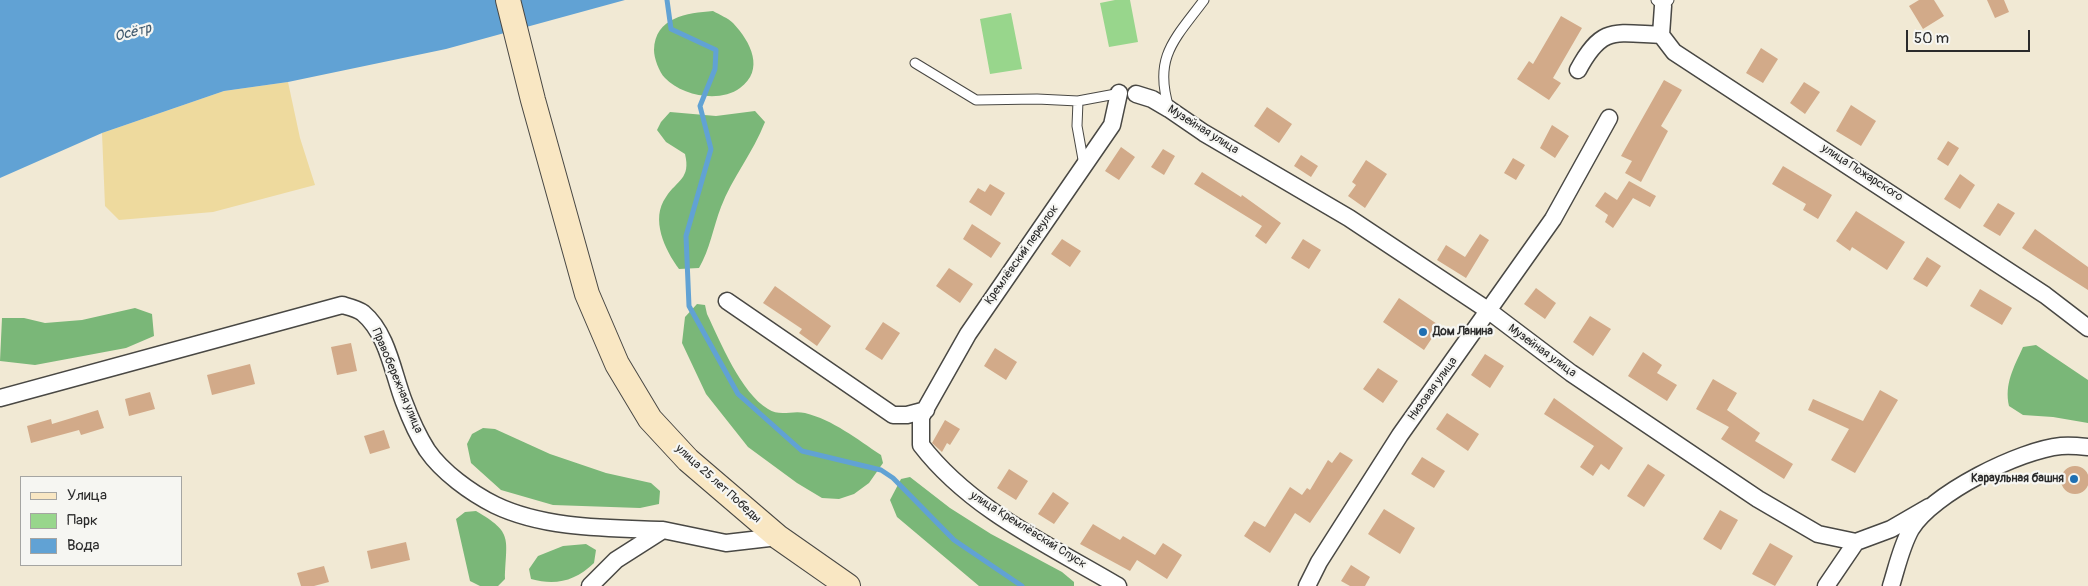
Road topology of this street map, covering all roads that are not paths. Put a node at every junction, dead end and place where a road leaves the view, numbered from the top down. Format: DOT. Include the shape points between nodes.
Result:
graph roads {
  1 [pos="508,0"];
  2 [pos="1204,0"];
  3 [pos="1663,2"];
  4 [pos="1661,35"];
  5 [pos="915,63"];
  6 [pos="1578,70"];
  7 [pos="1119,93"];
  8 [pos="1136,94"];
  9 [pos="1078,101"];
  10 [pos="1169,109"];
  11 [pos="1609,118"];
  12 [pos="1084,166"];
  13 [pos="727,301"];
  14 [pos="1489,312"];
  15 [pos="2088,328"];
  16 [pos="0,398"];
  17 [pos="923,413"];
  18 [pos="2088,447"];
  19 [pos="1929,507"];
  20 [pos="663,530"];
  21 [pos="778,537"];
  22 [pos="1856,542"];
  23 [pos="590,586"];
  24 [pos="848,586"];
  25 [pos="1118,586"];
  26 [pos="1307,586"];
  27 [pos="1826,586"];
  28 [pos="1890,586"];
  1 -- 21 [label="main road, улица 25 лет Победы" via="587,294 617,364 650,419 688,460"];
  2 -- 10 [label="lane" via="1168,48 1162,88"];
  3 -- 4 [label="street"];
  4 -- 6 [label="street" via="1617,33 1598,39"];
  4 -- 15 [label="street, улица Пожарского" via="1674,52 2045,295"];
  5 -- 9 [label="lane" via="976,100"];
  7 -- 8 [label="lane"];
  7 -- 9 [label="lane"];
  7 -- 12 [label="street, Кремлёвский переулок" via="1112,125"];
  8 -- 10 [label="street, Музейная улица"];
  9 -- 12 [label="lane" via="1077,126"];
  10 -- 14 [label="street, Музейная улица" via="1348,218"];
  11 -- 14 [label="street, Низовая улица" via="1553,218"];
  12 -- 17 [label="street, Кремлёвский переулок" via="968,334"];
  13 -- 17 [label="street" via="893,415"];
  14 -- 22 [label="street, Музейная улица" via="1571,373 1758,499 1818,534"];
  14 -- 26 [label="street, Низовая улица" via="1400,435 1318,562"];
  16 -- 20 [label="street, Правобережная улица" via="342,305 362,312 373,323 388,354 404,403 428,451 446,471 470,489 495,505 574,527"];
  17 -- 25 [label="street, улица Кремлёвский Спуск" via="921,445 958,485 981,504"];
  18 -- 19 [label="street" via="2062,446 2010,461"];
  19 -- 22 [label="street" via="1891,529"];
  19 -- 28 [label="street" via="1912,528 1900,552"];
  20 -- 21 [label="street, Правобережная улица" via="726,543"];
  20 -- 23 [label="street" via="616,560"];
  21 -- 24 [label="main road, улица 25 лет Победы"];
  22 -- 27 [label="street"];
}
